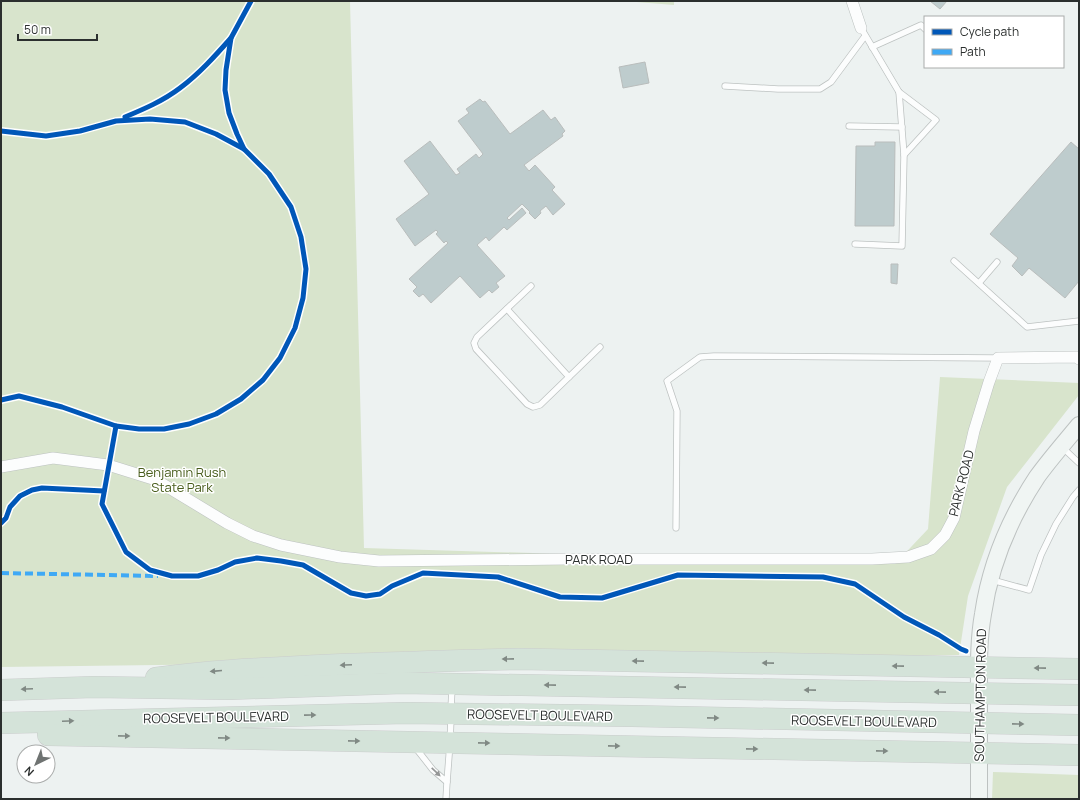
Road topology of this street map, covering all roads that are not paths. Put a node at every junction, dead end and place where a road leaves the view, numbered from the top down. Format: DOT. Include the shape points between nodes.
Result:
graph roads {
  1 [pos="852,1"];
  2 [pos="924,28"];
  3 [pos="863,32"];
  4 [pos="872,47"];
  5 [pos="725,86"];
  6 [pos="899,92"];
  7 [pos="849,126"];
  8 [pos="902,127"];
  9 [pos="904,154"];
  10 [pos="855,244"];
  11 [pos="954,261"];
  12 [pos="997,262"];
  13 [pos="979,283"];
  14 [pos="530,286"];
  15 [pos="507,309"];
  16 [pos="1079,320"];
  17 [pos="600,347"];
  18 [pos="998,358"];
  19 [pos="1079,359"];
  20 [pos="569,377"];
  21 [pos="1079,425"];
  22 [pos="1061,446"];
  23 [pos="1079,463"];
  24 [pos="1,467"];
  25 [pos="1079,490"];
  26 [pos="676,528"];
  27 [pos="990,580"];
  28 [pos="979,667"];
  29 [pos="1079,669"];
  30 [pos="452,683"];
  31 [pos="94,687"];
  32 [pos="1,690"];
  33 [pos="979,693"];
  34 [pos="1079,695"];
  35 [pos="451,714"];
  36 [pos="1,723"];
  37 [pos="979,723"];
  38 [pos="1079,725"];
  39 [pos="1,733"];
  40 [pos="411,742"];
  41 [pos="450,743"];
  42 [pos="979,753"];
  43 [pos="1079,755"];
  44 [pos="446,782"];
  45 [pos="446,799"];
  46 [pos="979,799"];
  1 -- 3 [label="street"];
  2 -- 4 [label="lane" via="921,25"];
  3 -- 4 [label="lane"];
  3 -- 5 [label="lane" via="831,82 820,89"];
  4 -- 6 [label="lane"];
  6 -- 8 [label="lane"];
  6 -- 9 [label="lane" via="936,120"];
  7 -- 8 [label="lane"];
  8 -- 9 [label="lane"];
  9 -- 10 [label="lane" via="902,246"];
  11 -- 13 [label="lane"];
  12 -- 13 [label="lane"];
  13 -- 16 [label="lane" via="1027,326"];
  14 -- 15 [label="lane"];
  15 -- 20 [label="lane"];
  15 -- 20 [label="lane" via="477,337 474,343 476,349 526,404 533,407 540,405"];
  17 -- 20 [label="lane"];
  18 -- 19 [label="street"];
  18 -- 24 [label="street, PARK ROAD" via="974,431 954,518 945,535 931,549 908,557 379,561 340,557 281,545 253,536 156,480 108,465 54,458"];
  18 -- 26 [label="lane" via="700,357 667,381 677,411"];
  21 -- 22 [label="street, SOUTHAMPTON ROAD"];
  22 -- 23 [label="lane"];
  22 -- 27 [label="street, SOUTHAMPTON ROAD" via="1018,508"];
  25 -- 27 [label="lane" via="1056,524 1041,555 1029,590"];
  27 -- 28 [label="street, SOUTHAMPTON ROAD" via="982,619"];
  29 -- 28 [label="highway, one-way"];
  28 -- 31 [label="highway, one-way" via="467,660 227,670"];
  28 -- 33 [label="street, SOUTHAMPTON ROAD"];
  30 -- 31 [label="highway" via="367,683 229,689"];
  33 -- 30 [label="highway, one-way"];
  30 -- 35 [label="lane"];
  31 -- 32 [label="highway, one-way"];
  33 -- 34 [label="highway"];
  33 -- 37 [label="street, SOUTHAMPTON ROAD"];
  36 -- 35 [label="highway, ROOSEVELT BOULEVARD, one-way" via="348,714"];
  35 -- 37 [label="highway, ROOSEVELT BOULEVARD, one-way"];
  35 -- 41 [label="lane"];
  37 -- 38 [label="highway, ROOSEVELT BOULEVARD, one-way"];
  37 -- 42 [label="street, SOUTHAMPTON ROAD"];
  39 -- 40 [label="highway, ROOSEVELT BOULEVARD, one-way"];
  40 -- 41 [label="highway, ROOSEVELT BOULEVARD"];
  40 -- 44 [label="lane, one-way"];
  41 -- 42 [label="highway, ROOSEVELT BOULEVARD, one-way"];
  41 -- 44 [label="lane"];
  42 -- 43 [label="highway, ROOSEVELT BOULEVARD"];
  42 -- 46 [label="street, SOUTHAMPTON ROAD"];
  44 -- 45 [label="lane"];
}
